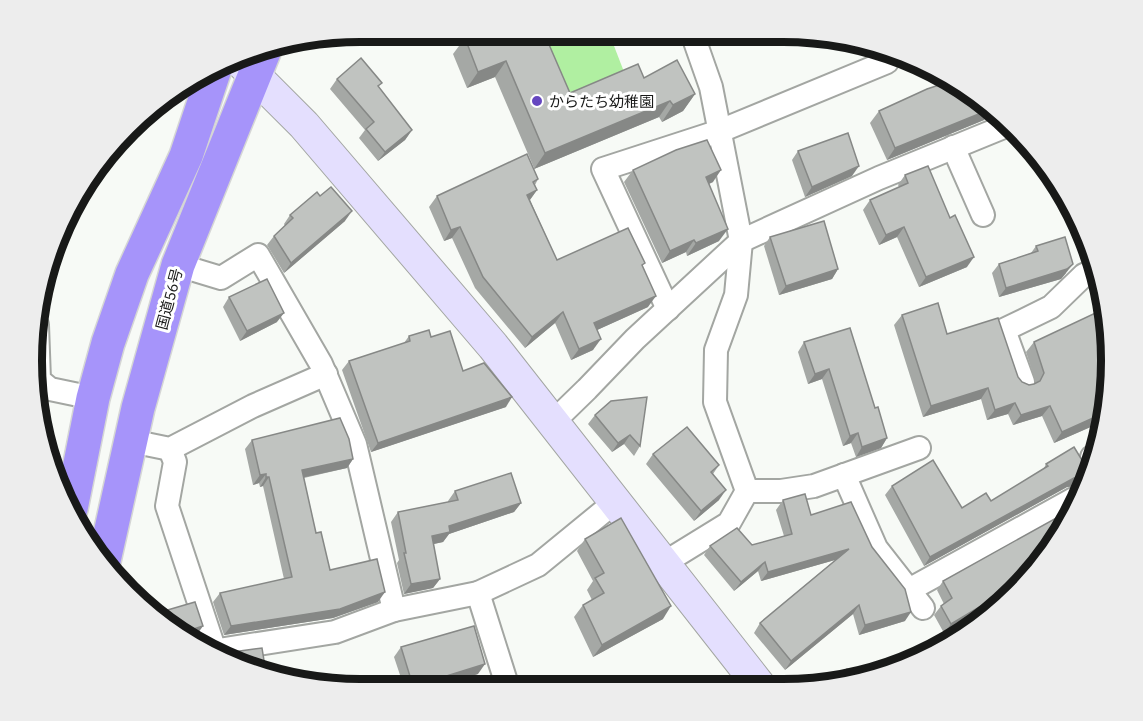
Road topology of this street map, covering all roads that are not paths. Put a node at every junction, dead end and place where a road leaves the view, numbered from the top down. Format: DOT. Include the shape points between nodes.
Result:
graph roads {
  1 [pos="695,42"];
  2 [pos="886,60"];
  3 [pos="251,61"];
  4 [pos="253,61"];
  5 [pos="210,80"];
  6 [pos="1001,128"];
  7 [pos="720,131"];
  8 [pos="953,147"];
  9 [pos="983,215"];
  10 [pos="741,241"];
  11 [pos="178,265"];
  12 [pos="1088,273"];
  13 [pos="668,309"];
  14 [pos="326,374"];
  15 [pos="1023,382"];
  16 [pos="43,383"];
  17 [pos="93,398"];
  18 [pos="552,423"];
  19 [pos="131,441"];
  20 [pos="919,448"];
  21 [pos="170,449"];
  22 [pos="844,475"];
  23 [pos="747,490"];
  24 [pos="73,497"];
  25 [pos="615,502"];
  26 [pos="1066,504"];
  27 [pos="106,551"];
  28 [pos="664,563"];
  29 [pos="909,590"];
  30 [pos="478,593"];
  31 [pos="923,608"];
  32 [pos="394,610"];
  33 [pos="210,641"];
  34 [pos="226,649"];
  35 [pos="505,679"];
  36 [pos="754,679"];
  1 -- 7 [label="street" via="711,87"];
  2 -- 7 [label="street"];
  3 -- 11 [label="highway, 国道56号"];
  4 -- 18 [label="street" via="493,346"];
  5 -- 17 [label="highway" via="186,156 132,274"];
  6 -- 8 [label="street"];
  7 -- 10 [label="street"];
  7 -- 13 [label="street" via="603,169"];
  8 -- 9 [label="street"];
  8 -- 10 [label="street"];
  10 -- 13 [label="street"];
  10 -- 23 [label="street" via="736,295 716,350 715,402"];
  11 -- 14 [label="street" via="220,278 258,255"];
  11 -- 19 [label="highway, 国道56号"];
  12 -- 15 [label="street" via="1051,308 1004,330"];
  13 -- 18 [label="street"];
  14 -- 21 [label="street"];
  14 -- 32 [label="street" via="355,444"];
  16 -- 17 [label="street" via="50,389"];
  17 -- 24 [label="highway"];
  18 -- 25 [label="street"];
  19 -- 21 [label="street"];
  19 -- 27 [label="highway, 国道56号"];
  20 -- 22 [label="street"];
  21 -- 33 [label="street" via="175,462 167,506"];
  22 -- 23 [label="street" via="814,486"];
  22 -- 29 [label="street" via="876,548"];
  23 -- 28 [label="street" via="729,523"];
  25 -- 28 [label="street"];
  25 -- 30 [label="street" via="538,565"];
  26 -- 29 [label="street"];
  28 -- 36 [label="street"];
  29 -- 31 [label="street"];
  30 -- 32 [label="street"];
  30 -- 35 [label="street"];
  32 -- 34 [label="street" via="335,632"];
}
